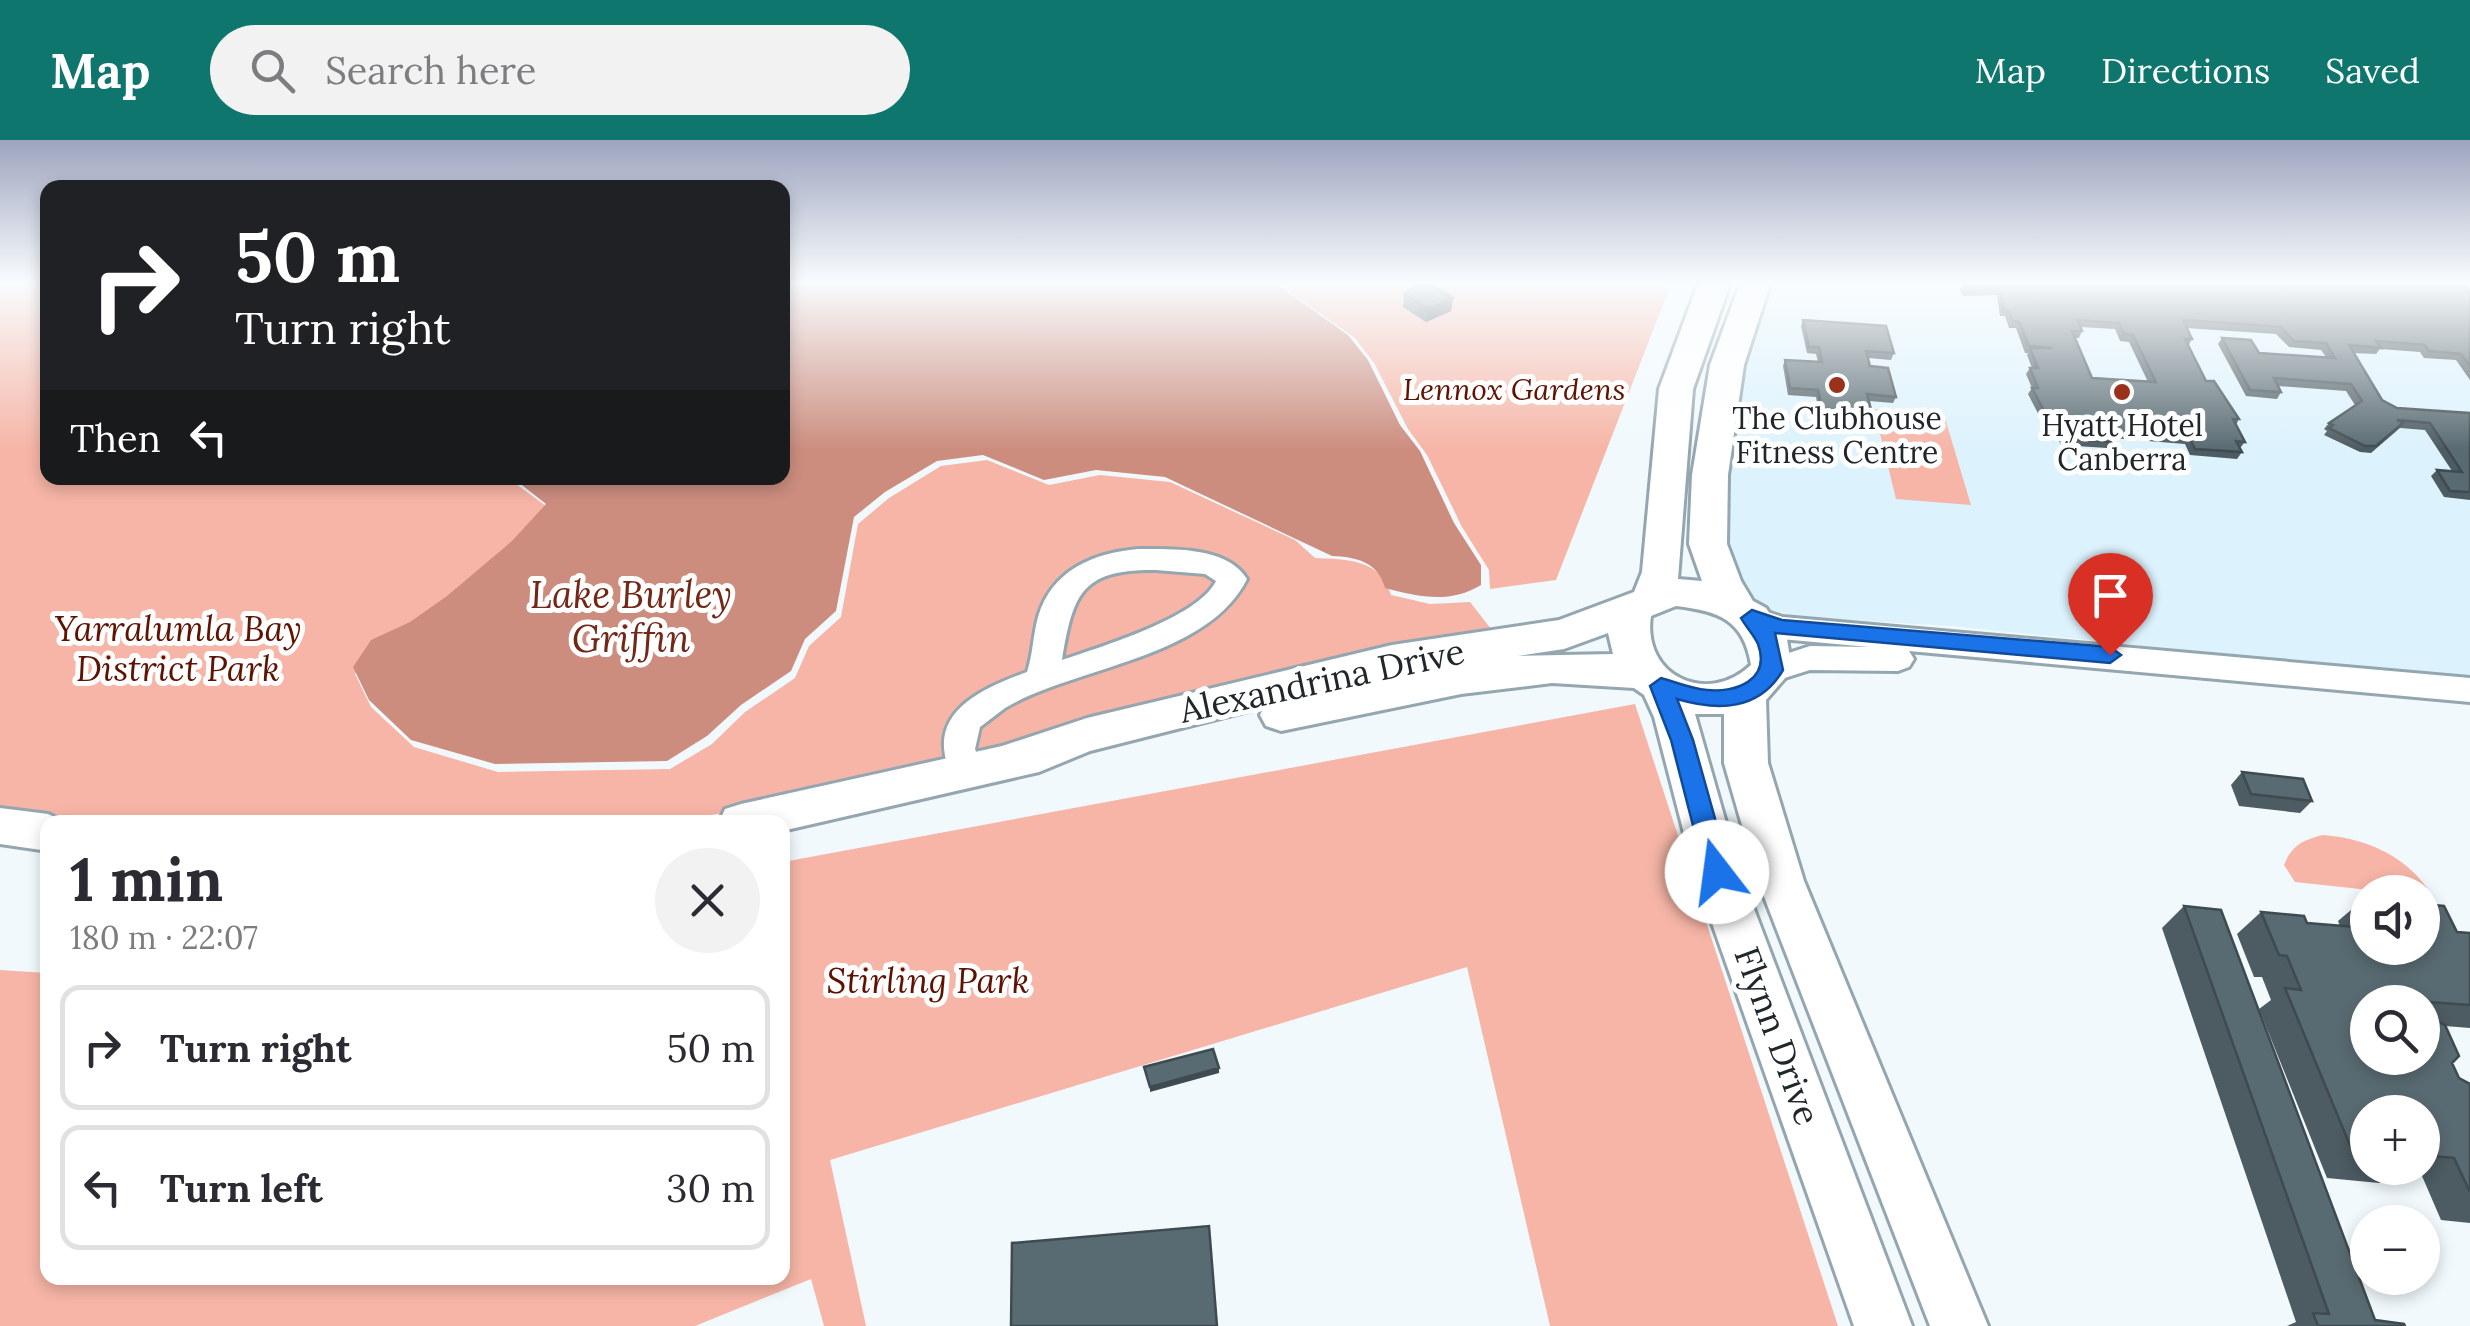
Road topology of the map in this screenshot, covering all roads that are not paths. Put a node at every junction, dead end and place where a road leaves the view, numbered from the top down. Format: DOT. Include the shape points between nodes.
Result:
graph roads {
  1 [pos="1694,339"];
  2 [pos="1735,339"];
  3 [pos="1642,603"];
  4 [pos="1744,613"];
  5 [pos="1040,679"];
  6 [pos="1651,680"];
  7 [pos="1758,683"];
  8 [pos="2470,690"];
  9 [pos="2470,711"];
  10 [pos="1012,760"];
  11 [pos="966,771"];
  12 [pos="772,815"];
  13 [pos="0,826"];
  14 [pos="40,832"];
  15 [pos="1883,1326"];
  16 [pos="1959,1326"];
  1 -- 3 [label="main road" via="1676,389 1662,572"];
  2 -- 4 [label="main road" via="1710,475 1708,544 1722,583"];
  3 -- 4 [label="main road" via="1694,592"];
  3 -- 6 [label="main road" via="1626,641"];
  3 -- 10 [label="main road, Alexandrina Drive" via="1564,634 1392,660 1087,735"];
  4 -- 7 [label="main road" via="1767,639"];
  4 -- 8 [label="street" via="1782,628"];
  5 -- 5 [label="street" via="1195,615 1226,595 1232,579 1211,565 1162,560 1130,560 1075,578 1054,613"];
  5 -- 11 [label="street" via="998,696 966,721 959,749"];
  6 -- 7 [label="main road" via="1706,699"];
  6 -- 10 [label="main road, Alexandrina Drive" via="1603,666 1480,678"];
  6 -- 15 [label="main road, Flynn Drive" via="1684,748 1717,872"];
  7 -- 9 [label="street" via="1810,658 1866,656"];
  7 -- 16 [label="main road, Flynn Drive" via="1746,762 1781,881"];
  10 -- 11 [label="main road, Alexandrina Drive"];
  11 -- 12 [label="main road, Alexandrina Drive"];
  13 -- 14 [label="main road"];
}
